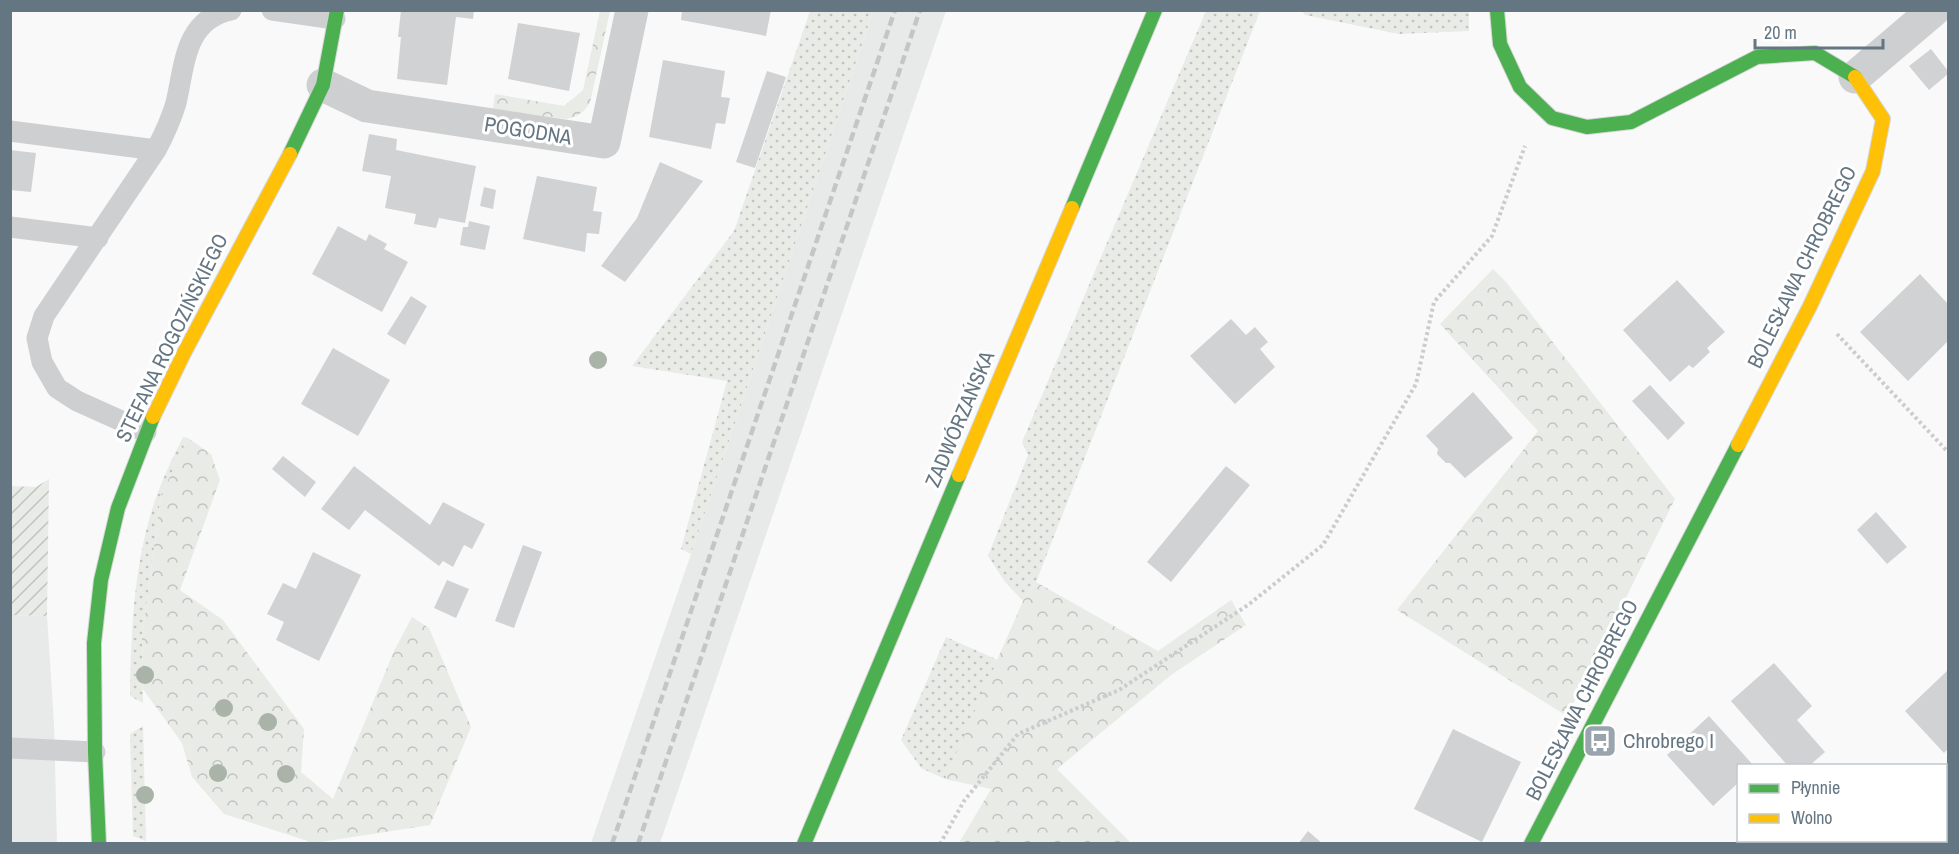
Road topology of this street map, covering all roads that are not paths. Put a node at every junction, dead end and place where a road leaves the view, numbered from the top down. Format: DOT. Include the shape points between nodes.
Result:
graph roads {
  1 [pos="231,10"];
  2 [pos="272,10"];
  3 [pos="632,10"];
  4 [pos="1155,10"];
  5 [pos="1497,10"];
  6 [pos="1934,10"];
  7 [pos="336,15"];
  8 [pos="1855,77"];
  9 [pos="323,85"];
  10 [pos="10,131"];
  11 [pos="156,150"];
  12 [pos="10,227"];
  13 [pos="98,238"];
  14 [pos="146,432"];
  15 [pos="10,748"];
  16 [pos="95,752"];
  17 [pos="99,843"];
  18 [pos="804,843"];
  19 [pos="1531,843"];
  1 -- 11 [label="lane" via="206,21 193,36 170,122"];
  2 -- 7 [label="lane"];
  3 -- 9 [label="street, POGODNA" via="604,142 367,106"];
  4 -- 18 [label="street, ZADWÓRZAŃSKA"];
  5 -- 8 [label="street, BOLESŁAWA CHROBREGO" via="1500,44 1520,87 1552,117 1587,126 1631,122 1757,57 1815,53"];
  6 -- 8 [label="street"];
  7 -- 9 [label="street, STEFANA ROGOZIŃSKIEGO"];
  8 -- 19 [label="street, BOLESŁAWA CHROBREGO" via="1883,119 1872,171 1810,306"];
  9 -- 14 [label="street, STEFANA ROGOZIŃSKIEGO"];
  10 -- 11 [label="lane"];
  11 -- 13 [label="lane"];
  12 -- 13 [label="lane"];
  13 -- 14 [label="lane" via="44,316 37,338 42,362 57,388"];
  14 -- 16 [label="street, STEFANA ROGOZIŃSKIEGO" via="118,508 102,580 94,643"];
  15 -- 16 [label="lane"];
  16 -- 17 [label="street, STEFANA ROGOZIŃSKIEGO"];
}
